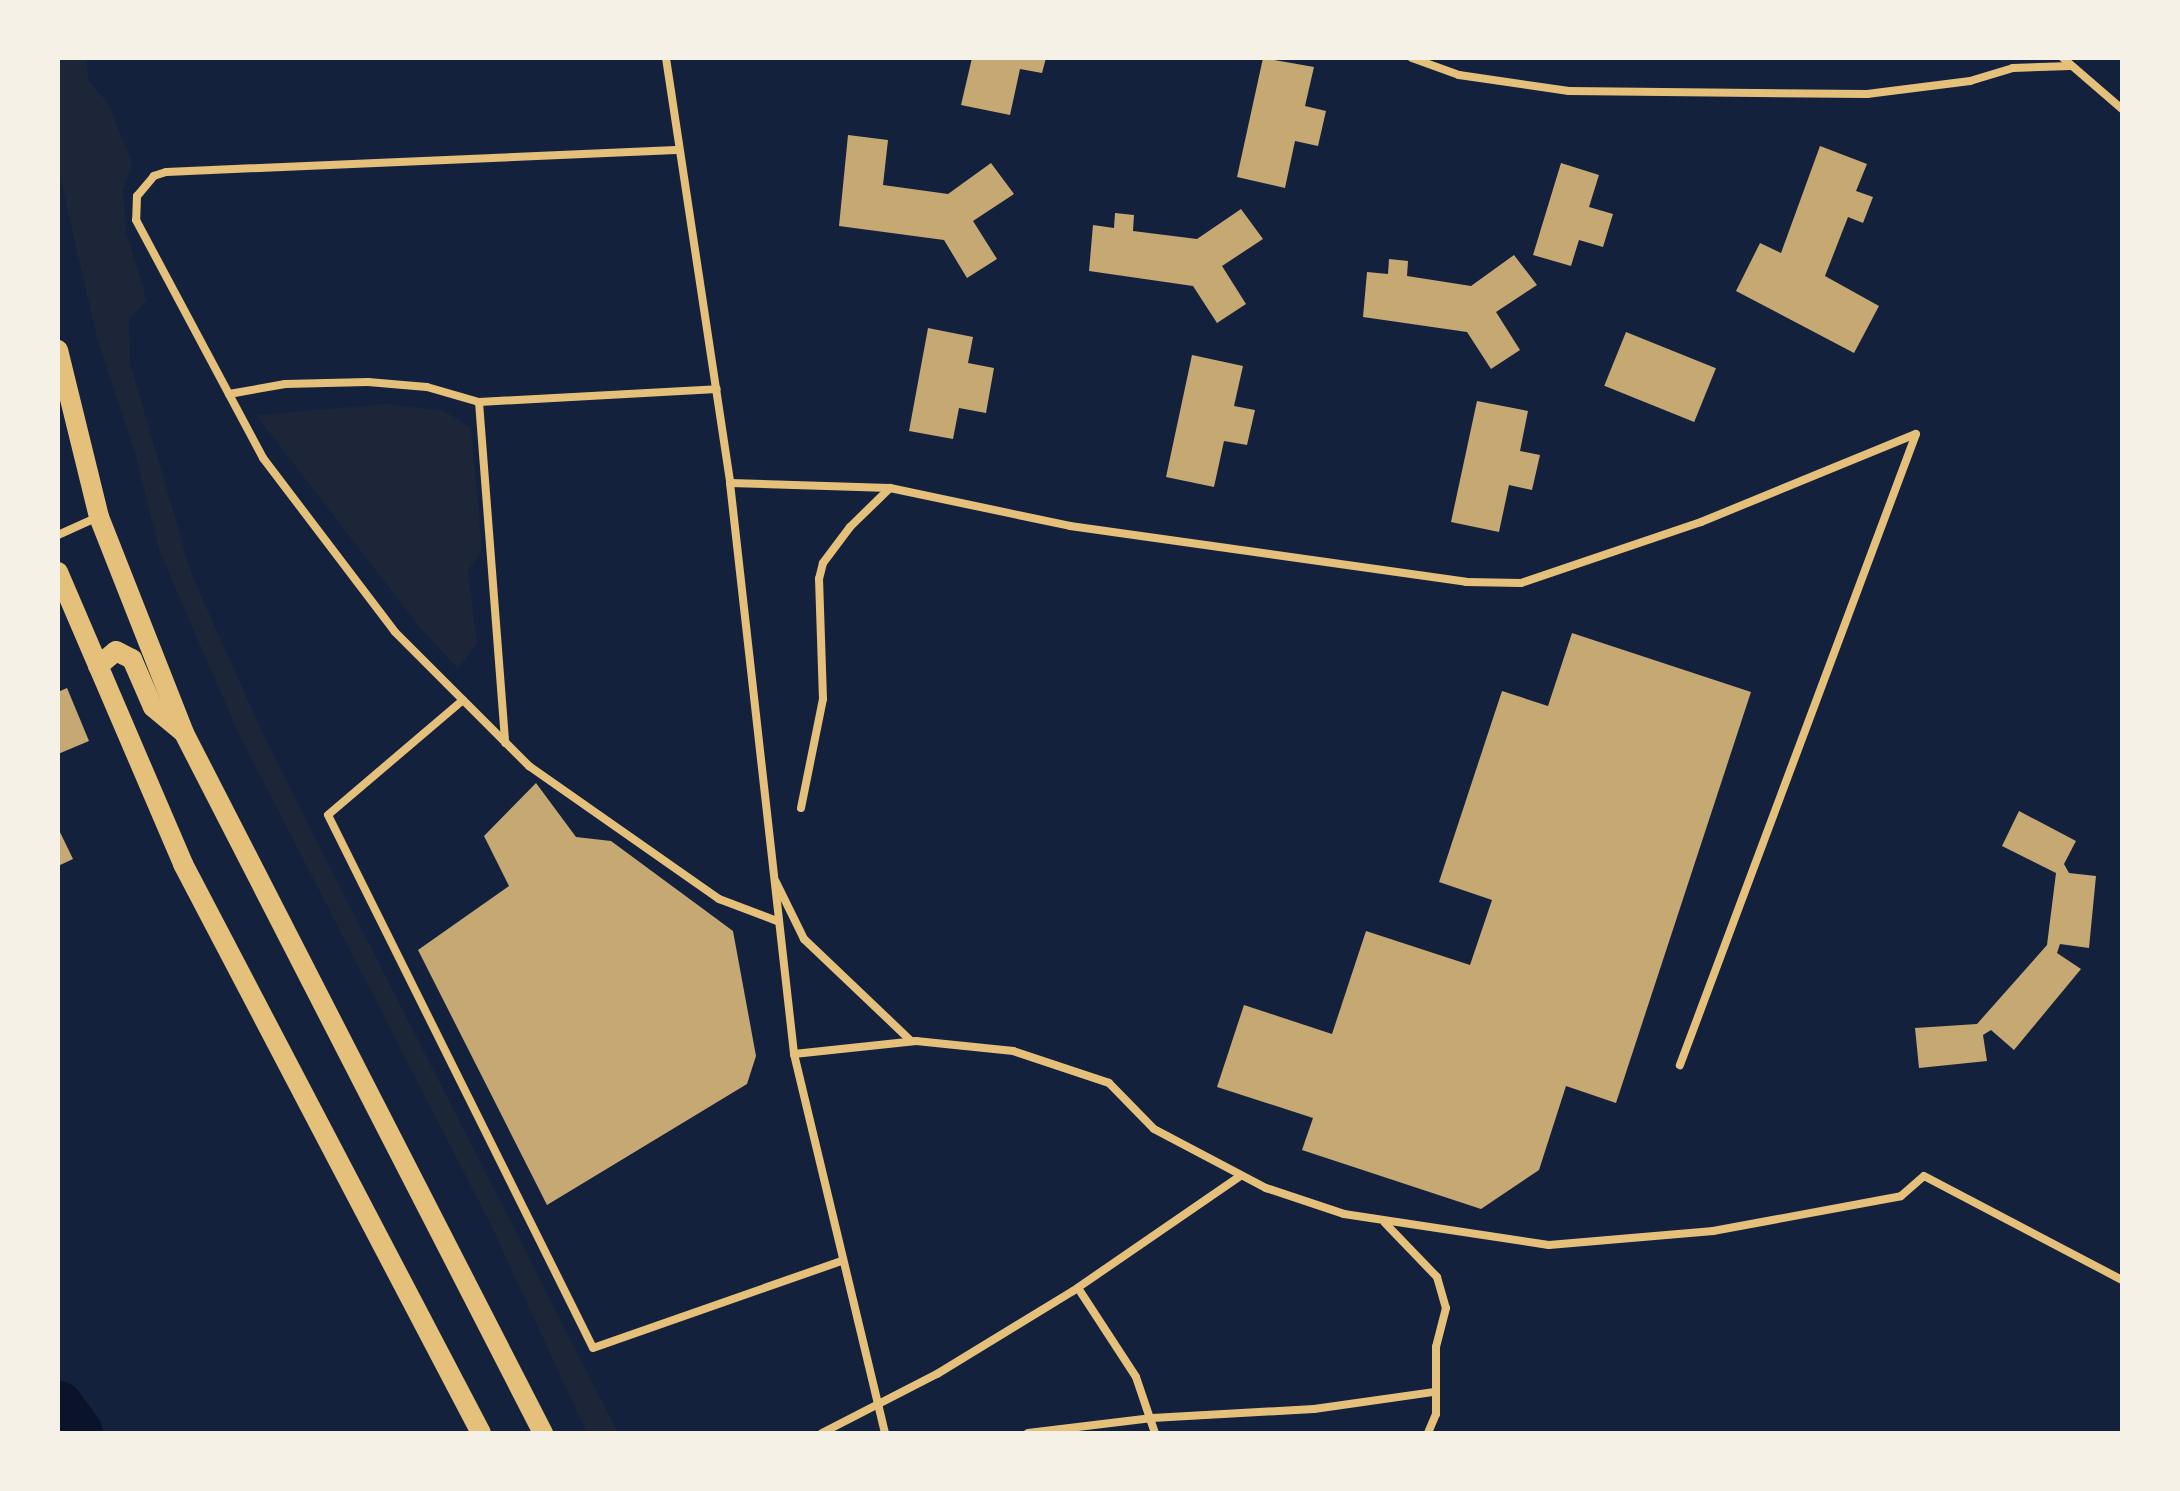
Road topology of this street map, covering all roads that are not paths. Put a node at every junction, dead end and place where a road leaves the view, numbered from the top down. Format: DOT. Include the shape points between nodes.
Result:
graph roads {
  1 [pos="666,58"];
  2 [pos="1412,58"];
  3 [pos="2063,58"];
  4 [pos="2070,66"];
  5 [pos="2122,109"];
  6 [pos="676,150"];
  7 [pos="58,350"];
  8 [pos="717,389"];
  9 [pos="229,394"];
  10 [pos="479,402"];
  11 [pos="730,483"];
  12 [pos="890,488"];
  13 [pos="99,517"];
  14 [pos="58,535"];
  15 [pos="58,572"];
  16 [pos="98,666"];
  17 [pos="463,700"];
  18 [pos="184,733"];
  19 [pos="505,743"];
  20 [pos="801,808"];
  21 [pos="773,877"];
  22 [pos="777,921"];
  23 [pos="911,1041"];
  24 [pos="794,1054"];
  25 [pos="1680,1065"];
  26 [pos="1239,1177"];
  27 [pos="1384,1221"];
  28 [pos="842,1261"];
  29 [pos="2122,1280"];
  30 [pos="1078,1288"];
  31 [pos="1433,1392"];
  32 [pos="875,1404"];
  33 [pos="1152,1418"];
  34 [pos="481,1433"];
  35 [pos="543,1433"];
  36 [pos="822,1433"];
  37 [pos="885,1433"];
  38 [pos="1028,1433"];
  39 [pos="1155,1433"];
  40 [pos="1428,1433"];
  1 -- 6 [label="street"];
  2 -- 4 [label="street" via="1459,75 1569,91 1867,94 1970,81 2013,68"];
  3 -- 4 [label="street"];
  4 -- 5 [label="street"];
  6 -- 8 [label="street" via="689,188"];
  6 -- 9 [label="street" via="154,176 137,196 136,220"];
  7 -- 13 [label="main road"];
  8 -- 10 [label="street"];
  8 -- 11 [label="street"];
  9 -- 10 [label="street" via="285,384 368,382 427,387"];
  9 -- 17 [label="street" via="263,458 386,619"];
  10 -- 19 [label="street"];
  11 -- 12 [label="street"];
  11 -- 21 [label="street"];
  12 -- 20 [label="street" via="823,563 823,699"];
  12 -- 25 [label="street" via="1070,526 1466,582 1521,583 1701,522 1916,434"];
  13 -- 14 [label="street"];
  13 -- 18 [label="main road"];
  15 -- 16 [label="main road"];
  16 -- 18 [label="main road" via="116,651 132,659 153,707"];
  16 -- 34 [label="main road" via="183,864"];
  17 -- 19 [label="street"];
  17 -- 28 [label="street" via="328,815 593,1348"];
  18 -- 35 [label="main road"];
  19 -- 22 [label="street" via="529,766 719,899"];
  21 -- 22 [label="street"];
  21 -- 23 [label="street" via="804,939"];
  22 -- 24 [label="street"];
  23 -- 24 [label="street"];
  23 -- 26 [label="street" via="1013,1051 1087,1073 1109,1083 1154,1129"];
  24 -- 28 [label="street"];
  26 -- 27 [label="street" via="1344,1214"];
  26 -- 30 [label="street"];
  27 -- 29 [label="street" via="1549,1245 1713,1231 1901,1196 1924,1176"];
  27 -- 31 [label="street" via="1437,1277 1446,1308"];
  28 -- 32 [label="street"];
  30 -- 32 [label="street" via="937,1374"];
  30 -- 33 [label="street" via="1136,1377"];
  31 -- 33 [label="street" via="1314,1409"];
  31 -- 40 [label="street" via="1436,1414"];
  32 -- 36 [label="street"];
  32 -- 37 [label="street"];
  33 -- 38 [label="street"];
  33 -- 39 [label="street"];
}
